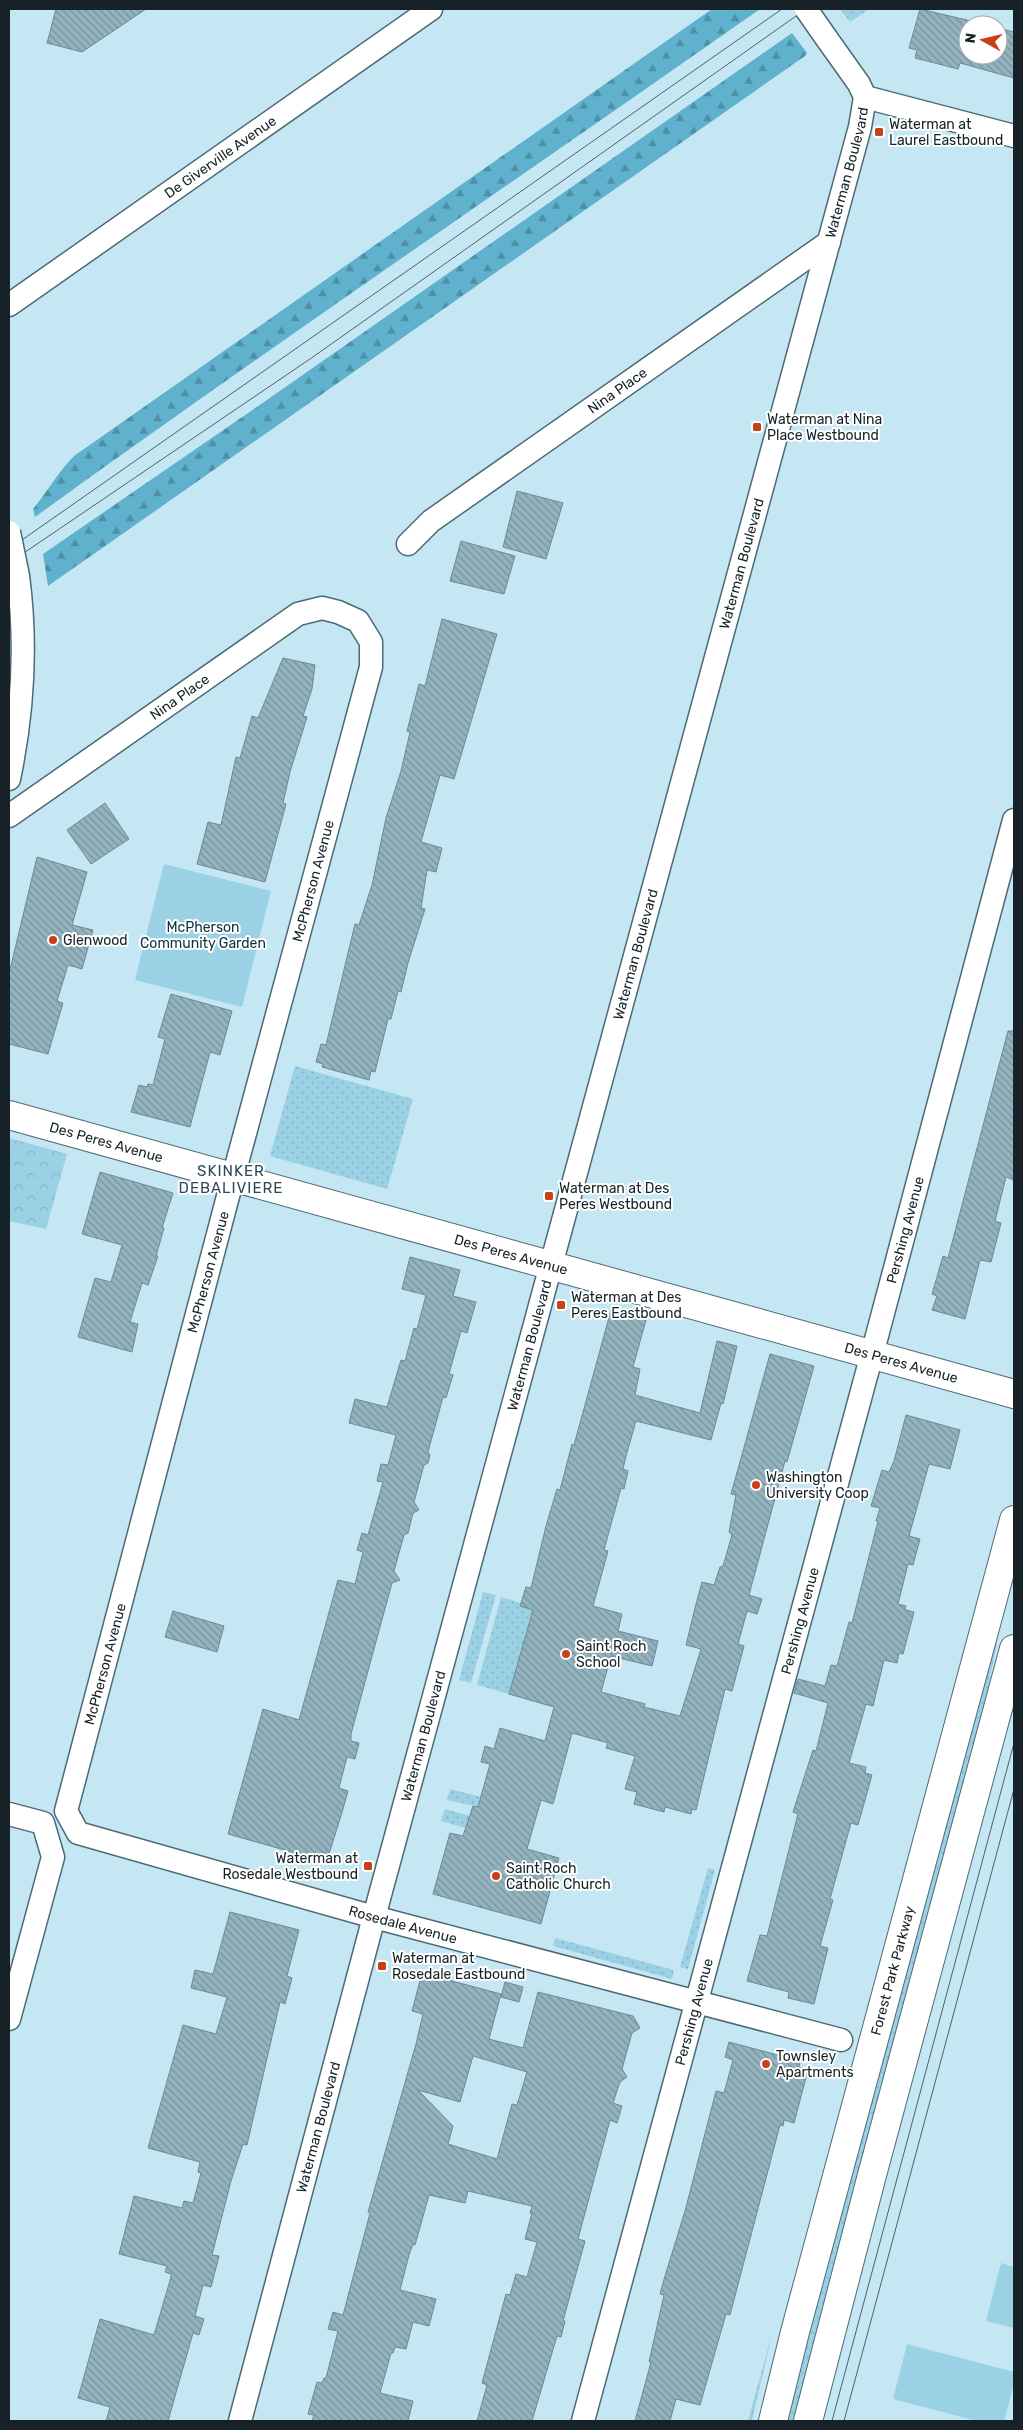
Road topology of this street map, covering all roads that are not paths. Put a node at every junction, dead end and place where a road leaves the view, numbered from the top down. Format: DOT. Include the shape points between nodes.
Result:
graph roads {
  1 [pos="431,9"];
  2 [pos="806,9"];
  3 [pos="865,96"];
  4 [pos="1014,136"];
  5 [pos="829,242"];
  6 [pos="9,305"];
  7 [pos="9,532"];
  8 [pos="408,544"];
  9 [pos="358,621"];
  10 [pos="9,779"];
  11 [pos="9,816"];
  12 [pos="1014,820"];
  13 [pos="9,1115"];
  14 [pos="233,1177"];
  15 [pos="551,1265"];
  16 [pos="872,1354"];
  17 [pos="1014,1394"];
  18 [pos="1014,1520"];
  19 [pos="1014,1649"];
  20 [pos="66,1811"];
  21 [pos="9,1814"];
  22 [pos="374,1916"];
  23 [pos="697,2002"];
  24 [pos="9,2019"];
  25 [pos="841,2040"];
  26 [pos="240,2421"];
  27 [pos="583,2421"];
  28 [pos="773,2421"];
  29 [pos="808,2421"];
  1 -- 6 [label="street, De Giverville Avenue"];
  2 -- 3 [label="street, bridge"];
  3 -- 4 [label="street"];
  3 -- 5 [label="street, Waterman Boulevard" via="860,127"];
  5 -- 8 [label="street, Nina Place" via="431,521"];
  5 -- 15 [label="street, Waterman Boulevard"];
  7 -- 10 [label="street, bridge" via="18,576 23,666 17,740"];
  9 -- 11 [label="street, Nina Place" via="322,608 298,614"];
  9 -- 14 [label="street, McPherson Avenue" via="371,642 371,667"];
  12 -- 16 [label="street, Pershing Avenue"];
  13 -- 14 [label="main road, Des Peres Avenue"];
  14 -- 15 [label="main road, Des Peres Avenue"];
  14 -- 20 [label="street, McPherson Avenue"];
  15 -- 16 [label="main road, Des Peres Avenue"];
  15 -- 22 [label="street, Waterman Boulevard"];
  16 -- 17 [label="main road, Des Peres Avenue"];
  16 -- 23 [label="street, Pershing Avenue"];
  18 -- 28 [label="main road, Forest Park Parkway"];
  19 -- 29 [label="main road"];
  20 -- 22 [label="street, Rosedale Avenue" via="78,1833"];
  21 -- 24 [label="street" via="42,1823 53,1857"];
  22 -- 23 [label="street, Rosedale Avenue"];
  22 -- 26 [label="street, Waterman Boulevard"];
  23 -- 25 [label="street, Rosedale Avenue"];
  23 -- 27 [label="street, Pershing Avenue"];
}
